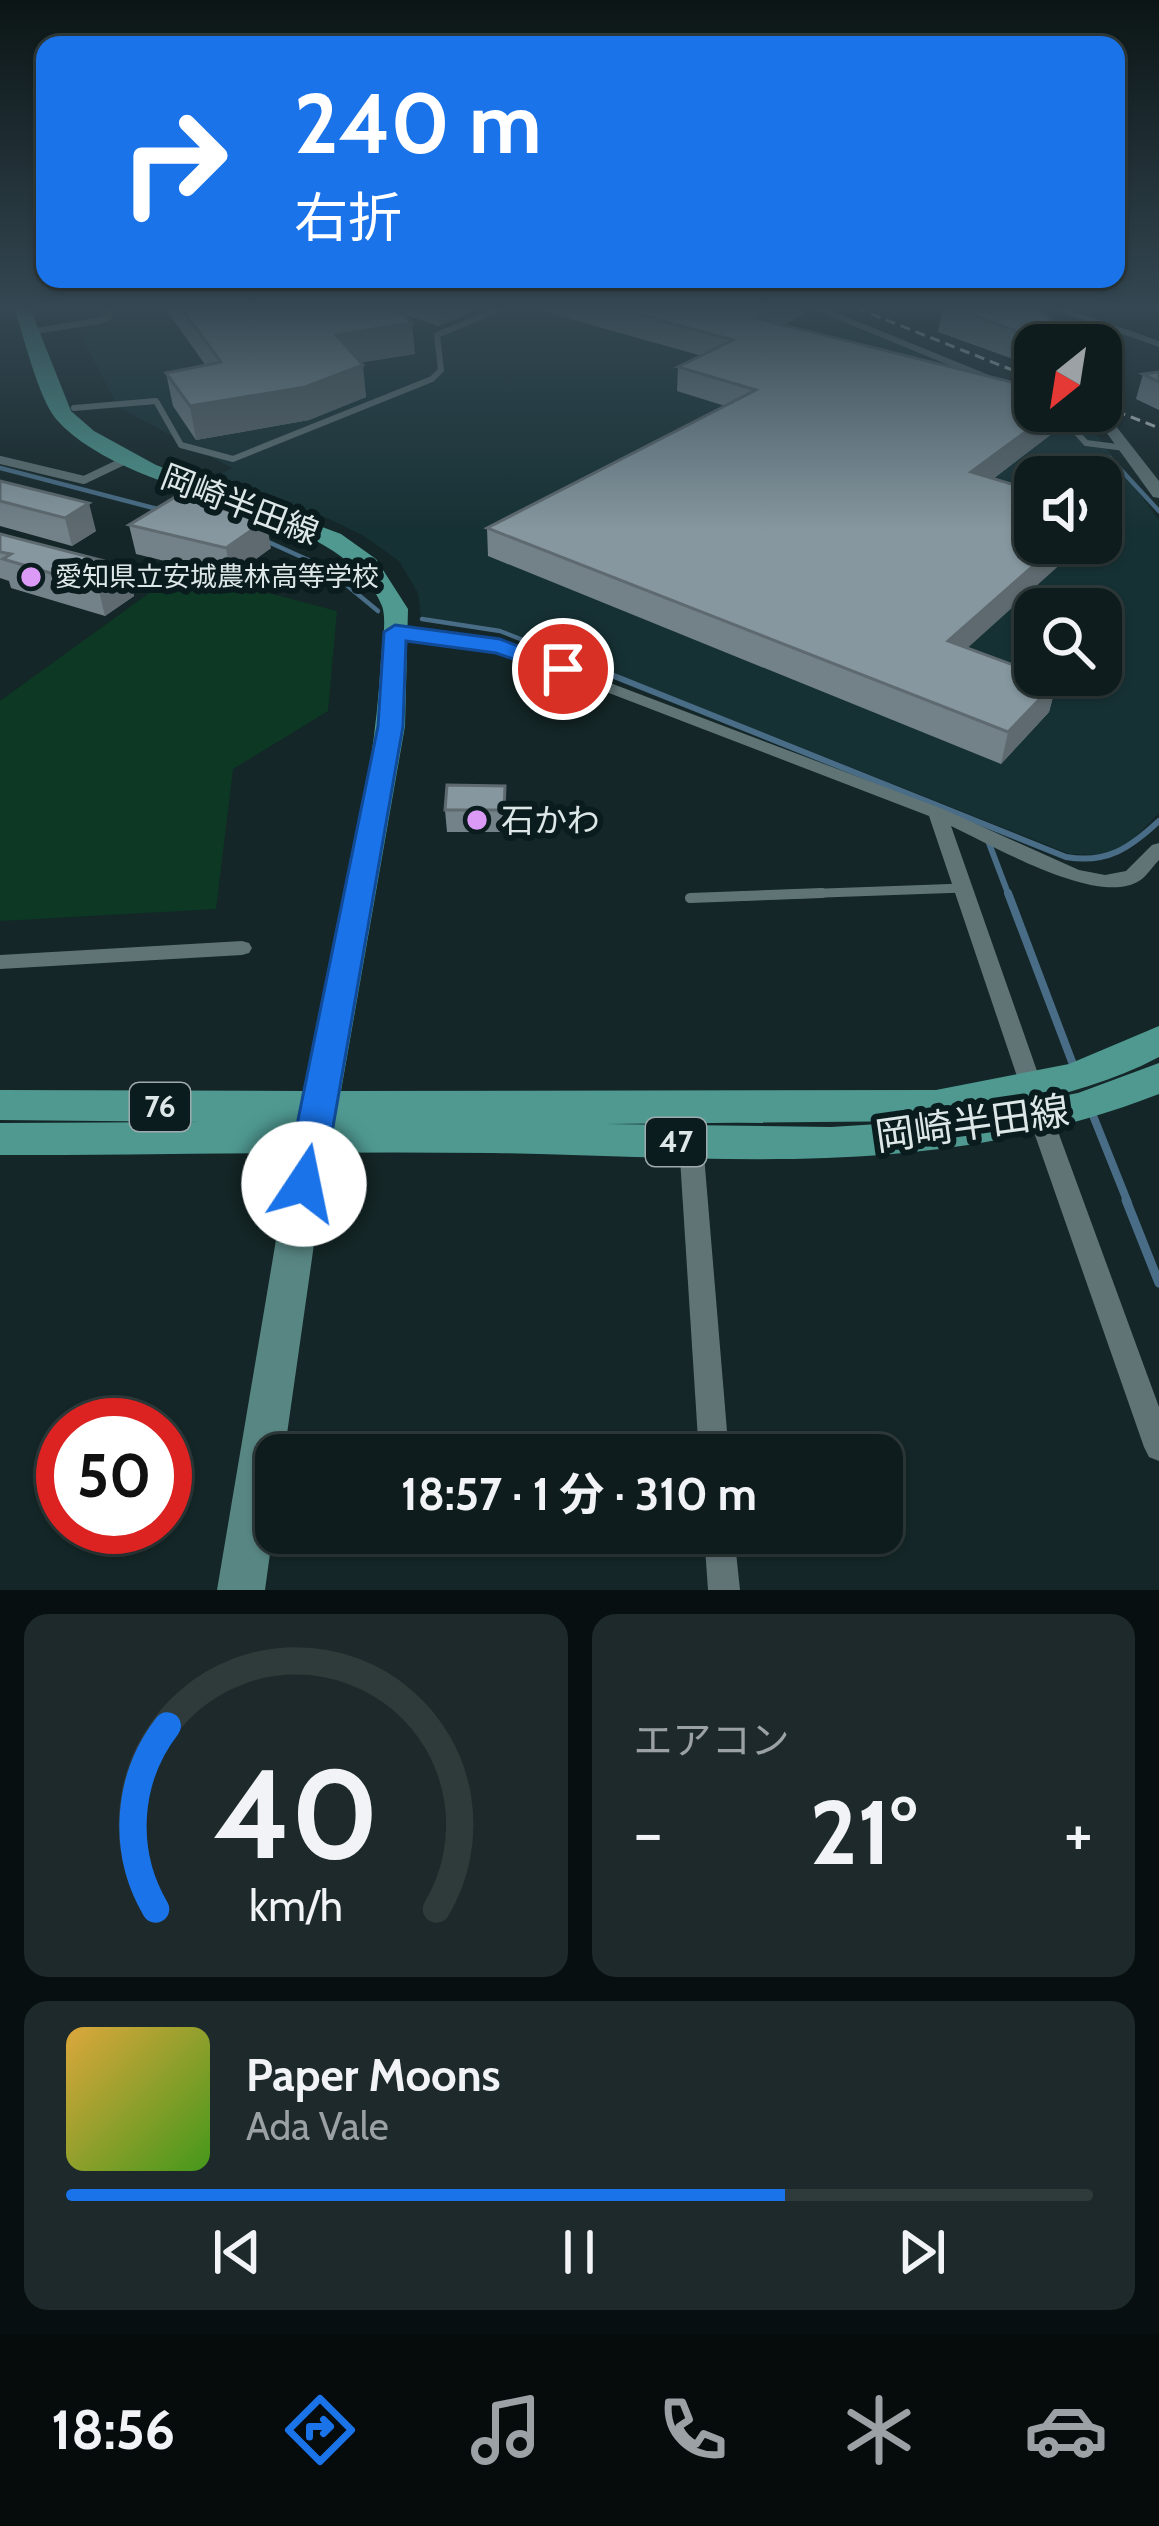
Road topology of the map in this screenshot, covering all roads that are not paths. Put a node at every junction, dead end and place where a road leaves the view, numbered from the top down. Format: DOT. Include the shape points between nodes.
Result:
graph roads {
  1 [pos="52,382"];
  2 [pos="424,382"];
  3 [pos="71,412"];
  4 [pos="1077,432"];
  5 [pos="1114,432"];
  6 [pos="1125,448"];
  7 [pos="0,460"];
  8 [pos="128,460"];
  9 [pos="1159,493"];
  10 [pos="395,632"];
  11 [pos="937,813"];
  12 [pos="1159,849"];
  13 [pos="964,888"];
  14 [pos="691,898"];
  15 [pos="242,948"];
  16 [pos="0,962"];
  17 [pos="1159,1040"];
  18 [pos="1152,1088"];
  19 [pos="1036,1103"];
  20 [pos="0,1105"];
  21 [pos="316,1122"];
  22 [pos="0,1139"];
  23 [pos="691,1143"];
  24 [pos="712,1434"];
  25 [pos="1159,1447"];
  26 [pos="721,1554"];
  27 [pos="241,1590"];
  28 [pos="724,1590"];
  1 -- 3 [label="main road, 岡崎半田線" via="62,414"];
  2 -- 3 [label="lane" via="233,459 181,445 156,401"];
  3 -- 8 [label="main road, 岡崎半田線"];
  4 -- 6 [label="lane" via="1086,443"];
  5 -- 6 [label="street"];
  6 -- 9 [label="street"];
  7 -- 8 [label="lane" via="84,480"];
  8 -- 10 [label="main road, 岡崎半田線" via="333,539 368,563 396,609"];
  10 -- 11 [label="street" via="500,646"];
  10 -- 21 [label="main road, 岡崎半田線" via="391,726"];
  11 -- 12 [label="street" via="1075,876 1105,881 1132,877"];
  11 -- 13 [label="street"];
  13 -- 14 [label="lane"];
  13 -- 19 [label="street"];
  15 -- 16 [label="street"];
  17 -- 19 [label="main road, 岡崎半田線 / 47"];
  18 -- 19 [label="main road, 岡崎半田線 / 47" via="1086,1108"];
  19 -- 21 [label="main road, 岡崎半田線 / 47"];
  19 -- 23 [label="main road, 岡崎半田線 / 47" via="930,1134"];
  19 -- 25 [label="street"];
  20 -- 21 [label="main road, 76"];
  21 -- 22 [label="main road, 76"];
  21 -- 23 [label="main road, 岡崎半田線 / 47" via="412,1136"];
  21 -- 27 [label="main road"];
  23 -- 24 [label="street"];
  26 -- 28 [label="street"];
}
